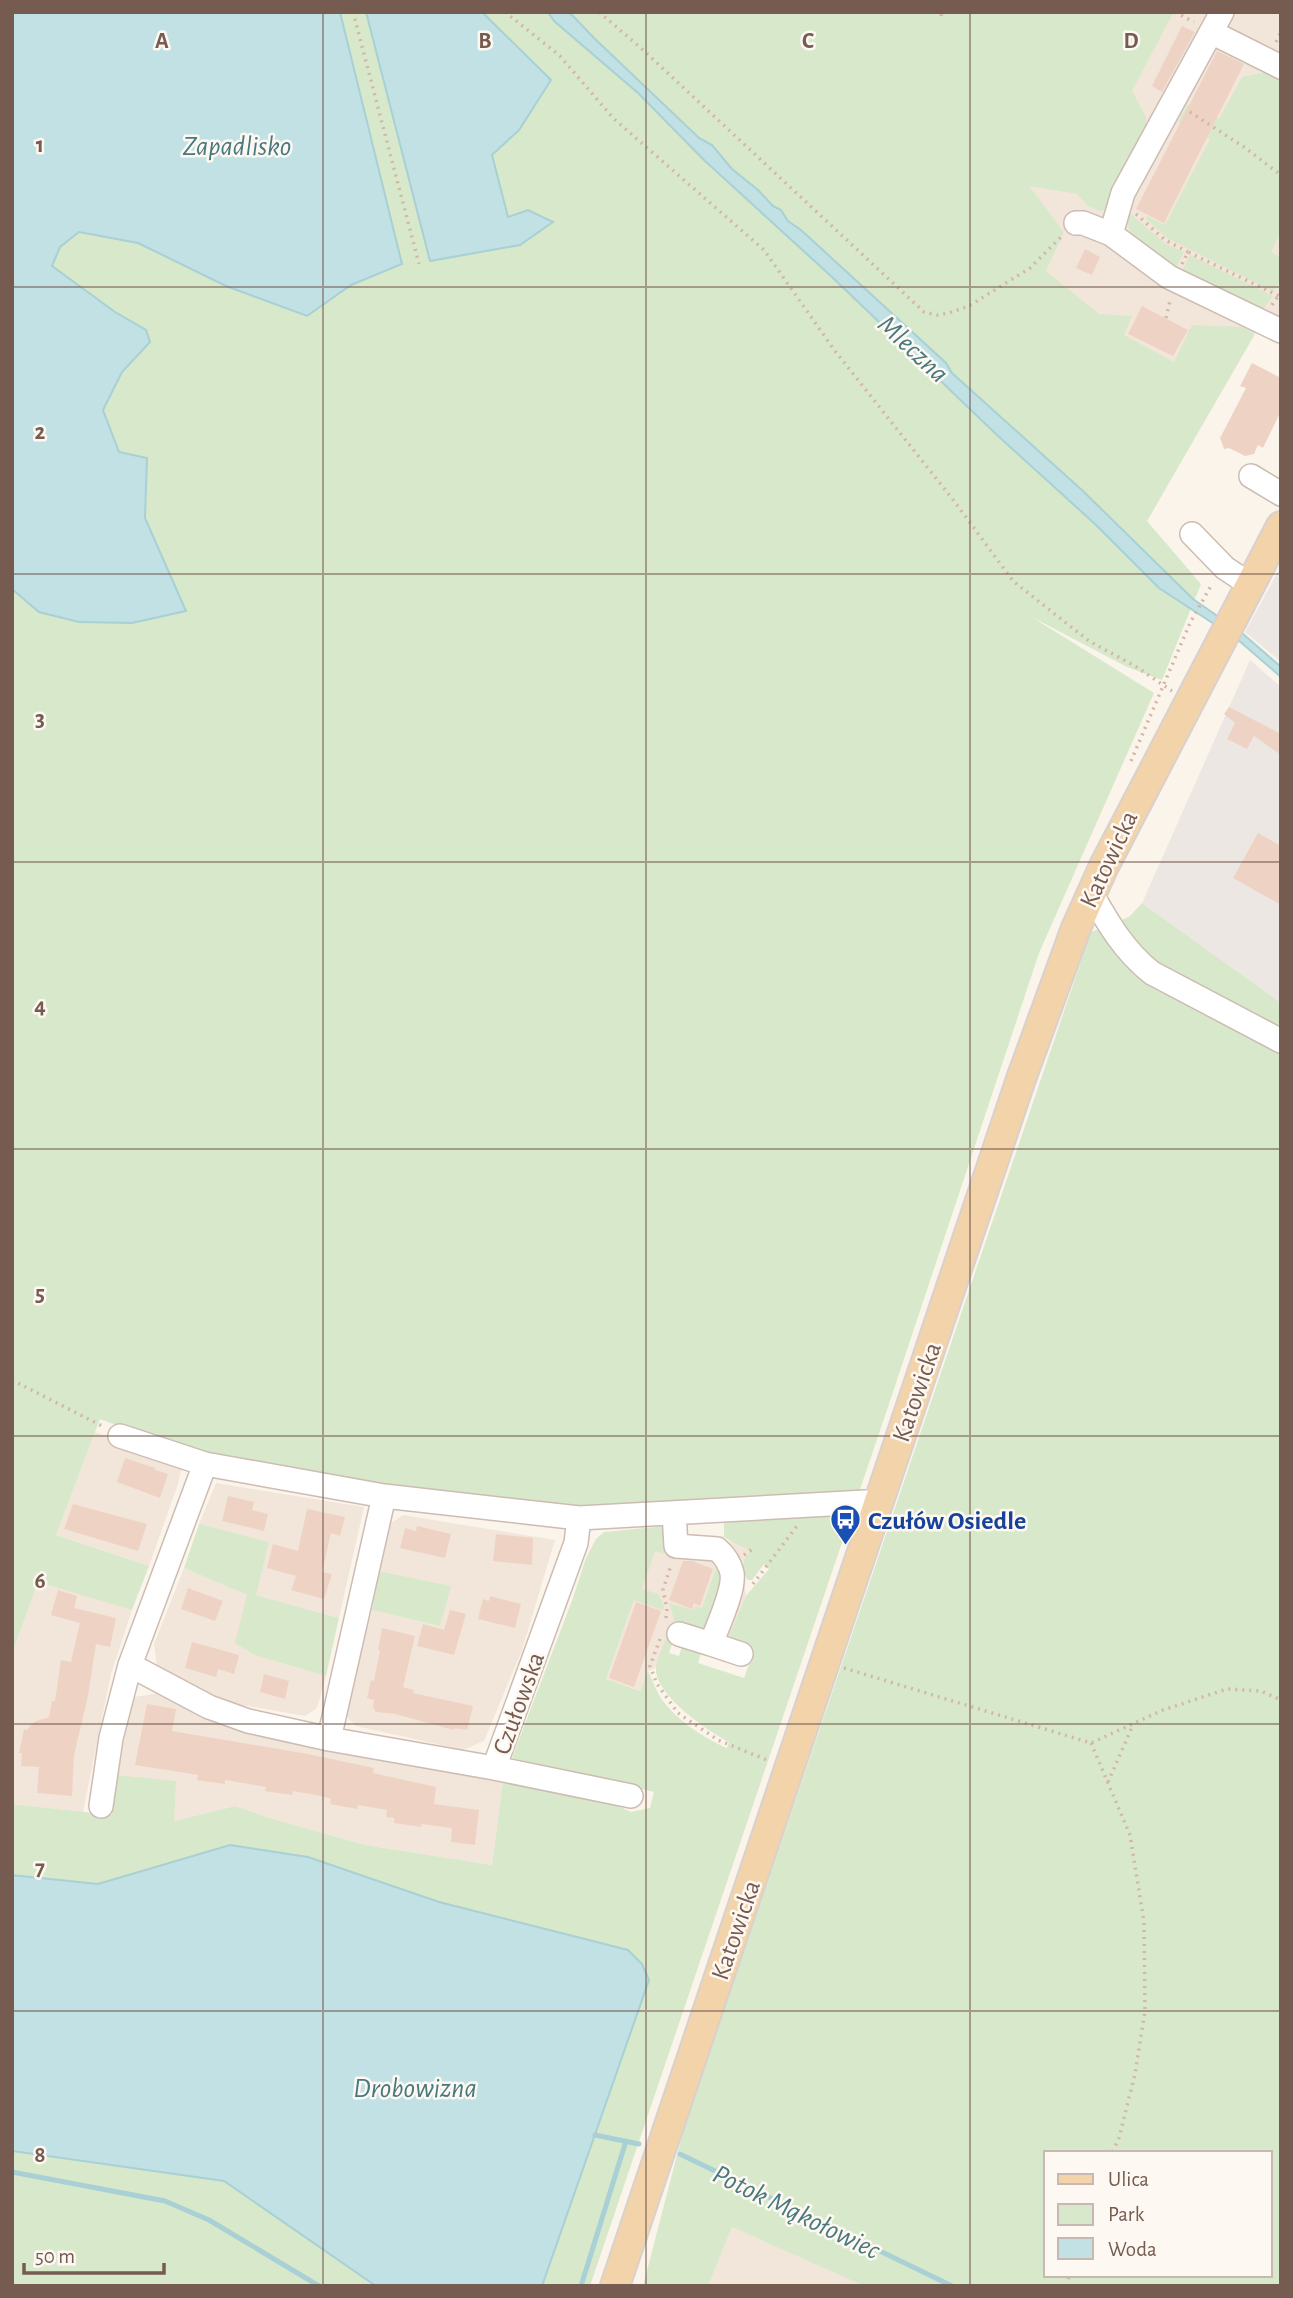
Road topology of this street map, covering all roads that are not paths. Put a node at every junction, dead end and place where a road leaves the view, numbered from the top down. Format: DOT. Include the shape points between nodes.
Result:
graph roads {
  1 [pos="1216,22"];
  2 [pos="1281,67"];
  3 [pos="1076,223"];
  4 [pos="1111,234"];
  5 [pos="1281,331"];
  6 [pos="1251,477"];
  7 [pos="1281,494"];
  8 [pos="1281,526"];
  9 [pos="1192,534"];
  10 [pos="1244,595"];
  11 [pos="1091,893"];
  12 [pos="1281,1041"];
  13 [pos="120,1436"];
  14 [pos="205,1464"];
  15 [pos="384,1496"];
  16 [pos="879,1504"];
  17 [pos="674,1513"];
  18 [pos="579,1518"];
  19 [pos="669,1631"];
  20 [pos="710,1644"];
  21 [pos="741,1654"];
  22 [pos="130,1665"];
  23 [pos="329,1739"];
  24 [pos="494,1768"];
  25 [pos="631,1796"];
  26 [pos="101,1806"];
  27 [pos="615,2286"];
  1 -- 2 [label="street"];
  1 -- 4 [label="street" via="1123,193"];
  3 -- 4 [label="street"];
  4 -- 5 [label="street" via="1169,277"];
  6 -- 7 [label="street"];
  8 -- 10 [label="main road, Katowicka"];
  9 -- 10 [label="street"];
  10 -- 11 [label="main road, Katowicka"];
  11 -- 12 [label="street" via="1115,935 1144,967"];
  11 -- 16 [label="main road, Katowicka" via="1026,1066"];
  13 -- 14 [label="street"];
  14 -- 15 [label="street"];
  14 -- 22 [label="street"];
  15 -- 18 [label="street"];
  15 -- 23 [label="street"];
  16 -- 17 [label="street"];
  16 -- 27 [label="main road, Katowicka"];
  17 -- 18 [label="street"];
  17 -- 20 [label="street" via="676,1546 717,1549 732,1573 732,1586"];
  18 -- 24 [label="street, Czułowska" via="576,1543"];
  19 -- 20 [label="street"];
  20 -- 21 [label="street"];
  22 -- 23 [label="street, Czułowska" via="209,1707"];
  22 -- 26 [label="street" via="111,1738"];
  23 -- 24 [label="street, Czułowska"];
  24 -- 25 [label="street"];
}
